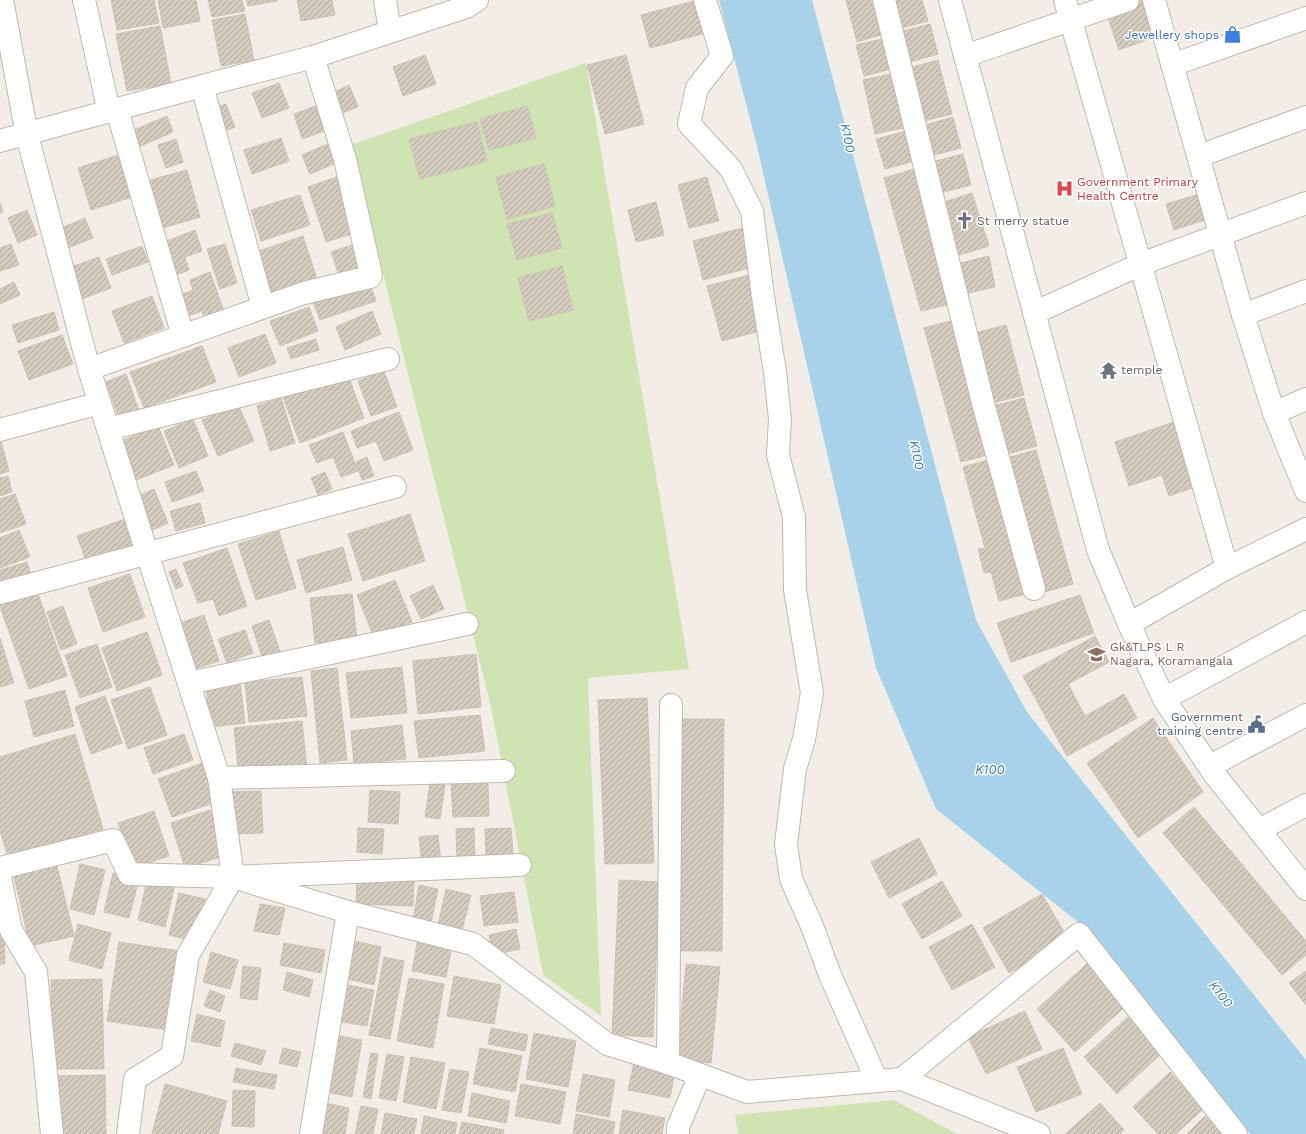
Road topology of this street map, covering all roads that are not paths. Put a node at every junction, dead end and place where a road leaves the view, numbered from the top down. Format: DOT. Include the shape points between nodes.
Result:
graph roads {
  1 [pos="2,0"];
  2 [pos="84,0"];
  3 [pos="384,0"];
  4 [pos="477,0"];
  5 [pos="705,0"];
  6 [pos="884,0"];
  7 [pos="950,0"];
  8 [pos="1128,0"];
  9 [pos="1154,0"];
  10 [pos="1068,10"];
  11 [pos="1306,18"];
  12 [pos="390,31"];
  13 [pos="965,56"];
  14 [pos="313,57"];
  15 [pos="1172,65"];
  16 [pos="202,86"];
  17 [pos="113,111"];
  18 [pos="1306,117"];
  19 [pos="27,135"];
  20 [pos="0,142"];
  21 [pos="1199,156"];
  22 [pos="1306,203"];
  23 [pos="1220,235"];
  24 [pos="1141,264"];
  25 [pos="1306,291"];
  26 [pos="263,307"];
  27 [pos="1034,313"];
  28 [pos="1243,315"];
  29 [pos="183,336"];
  30 [pos="388,359"];
  31 [pos="89,369"];
  32 [pos="1306,399"];
  33 [pos="100,403"];
  34 [pos="1274,413"];
  35 [pos="108,429"];
  36 [pos="0,430"];
  37 [pos="395,487"];
  38 [pos="1306,491"];
  39 [pos="1306,529"];
  40 [pos="147,553"];
  41 [pos="1227,568"];
  42 [pos="1034,589"];
  43 [pos="0,593"];
  44 [pos="1306,622"];
  45 [pos="467,624"];
  46 [pos="1129,624"];
  47 [pos="189,683"];
  48 [pos="1164,699"];
  49 [pos="671,706"];
  50 [pos="1306,715"];
  51 [pos="1210,766"];
  52 [pos="504,771"];
  53 [pos="219,778"];
  54 [pos="1306,805"];
  55 [pos="1259,830"];
  56 [pos="520,865"];
  57 [pos="0,868"];
  58 [pos="234,877"];
  59 [pos="0,878"];
  60 [pos="1306,889"];
  61 [pos="348,912"];
  62 [pos="668,1063"];
  63 [pos="700,1075"];
  64 [pos="902,1079"];
  65 [pos="877,1081"];
  66 [pos="1008,1128"];
  67 [pos="52,1134"];
  68 [pos="128,1134"];
  69 [pos="311,1134"];
  70 [pos="678,1134"];
  71 [pos="1039,1134"];
  72 [pos="1236,1134"];
  1 -- 19 [label="street"];
  2 -- 17 [label="street"];
  3 -- 12 [label="street"];
  4 -- 12 [label="street" via="466,7"];
  5 -- 65 [label="street" via="722,56 697,88 689,124 730,169 752,210 780,419 778,455 794,517 795,590 812,693 804,738 795,769 786,844 792,879 830,975"];
  6 -- 42 [label="street" via="983,403"];
  7 -- 13 [label="street"];
  8 -- 10 [label="street"];
  9 -- 15 [label="street"];
  10 -- 13 [label="street"];
  10 -- 24 [label="street"];
  11 -- 15 [label="street"];
  12 -- 14 [label="street"];
  13 -- 27 [label="street"];
  14 -- 16 [label="street"];
  14 -- 26 [label="street" via="345,159 371,274 365,279 304,293"];
  15 -- 21 [label="street"];
  16 -- 17 [label="street"];
  16 -- 26 [label="street"];
  17 -- 19 [label="street"];
  17 -- 29 [label="street"];
  18 -- 21 [label="street"];
  19 -- 20 [label="street"];
  19 -- 31 [label="street"];
  21 -- 23 [label="street"];
  22 -- 23 [label="street"];
  23 -- 24 [label="street"];
  23 -- 28 [label="street"];
  24 -- 27 [label="street"];
  24 -- 41 [label="street"];
  25 -- 28 [label="street"];
  26 -- 29 [label="street"];
  27 -- 46 [label="street" via="1098,550"];
  28 -- 34 [label="street"];
  29 -- 31 [label="street"];
  30 -- 35 [label="street"];
  31 -- 33 [label="street"];
  32 -- 34 [label="street"];
  33 -- 35 [label="street"];
  33 -- 36 [label="street"];
  34 -- 38 [label="street"];
  35 -- 40 [label="street"];
  37 -- 40 [label="street"];
  39 -- 41 [label="street"];
  40 -- 43 [label="street"];
  40 -- 47 [label="street"];
  41 -- 46 [label="street"];
  44 -- 48 [label="street"];
  45 -- 47 [label="street"];
  46 -- 48 [label="street"];
  47 -- 53 [label="street"];
  48 -- 51 [label="street"];
  49 -- 62 [label="street"];
  50 -- 51 [label="street"];
  51 -- 55 [label="street"];
  52 -- 53 [label="street"];
  53 -- 58 [label="street"];
  54 -- 55 [label="street"];
  55 -- 60 [label="street"];
  56 -- 58 [label="street"];
  57 -- 58 [label="street" via="113,840 129,874"];
  58 -- 61 [label="street"];
  58 -- 68 [label="street" via="188,954 172,1056 135,1079"];
  59 -- 67 [label="street" via="11,930 36,972"];
  61 -- 62 [label="street" via="473,944 607,1044"];
  61 -- 69 [label="street"];
  62 -- 63 [label="street"];
  63 -- 65 [label="street" via="747,1092"];
  63 -- 70 [label="street" via="678,1127"];
  64 -- 65 [label="street"];
  64 -- 66 [label="street"];
  64 -- 72 [label="street" via="1080,934"];
  66 -- 71 [label="street"];
}
